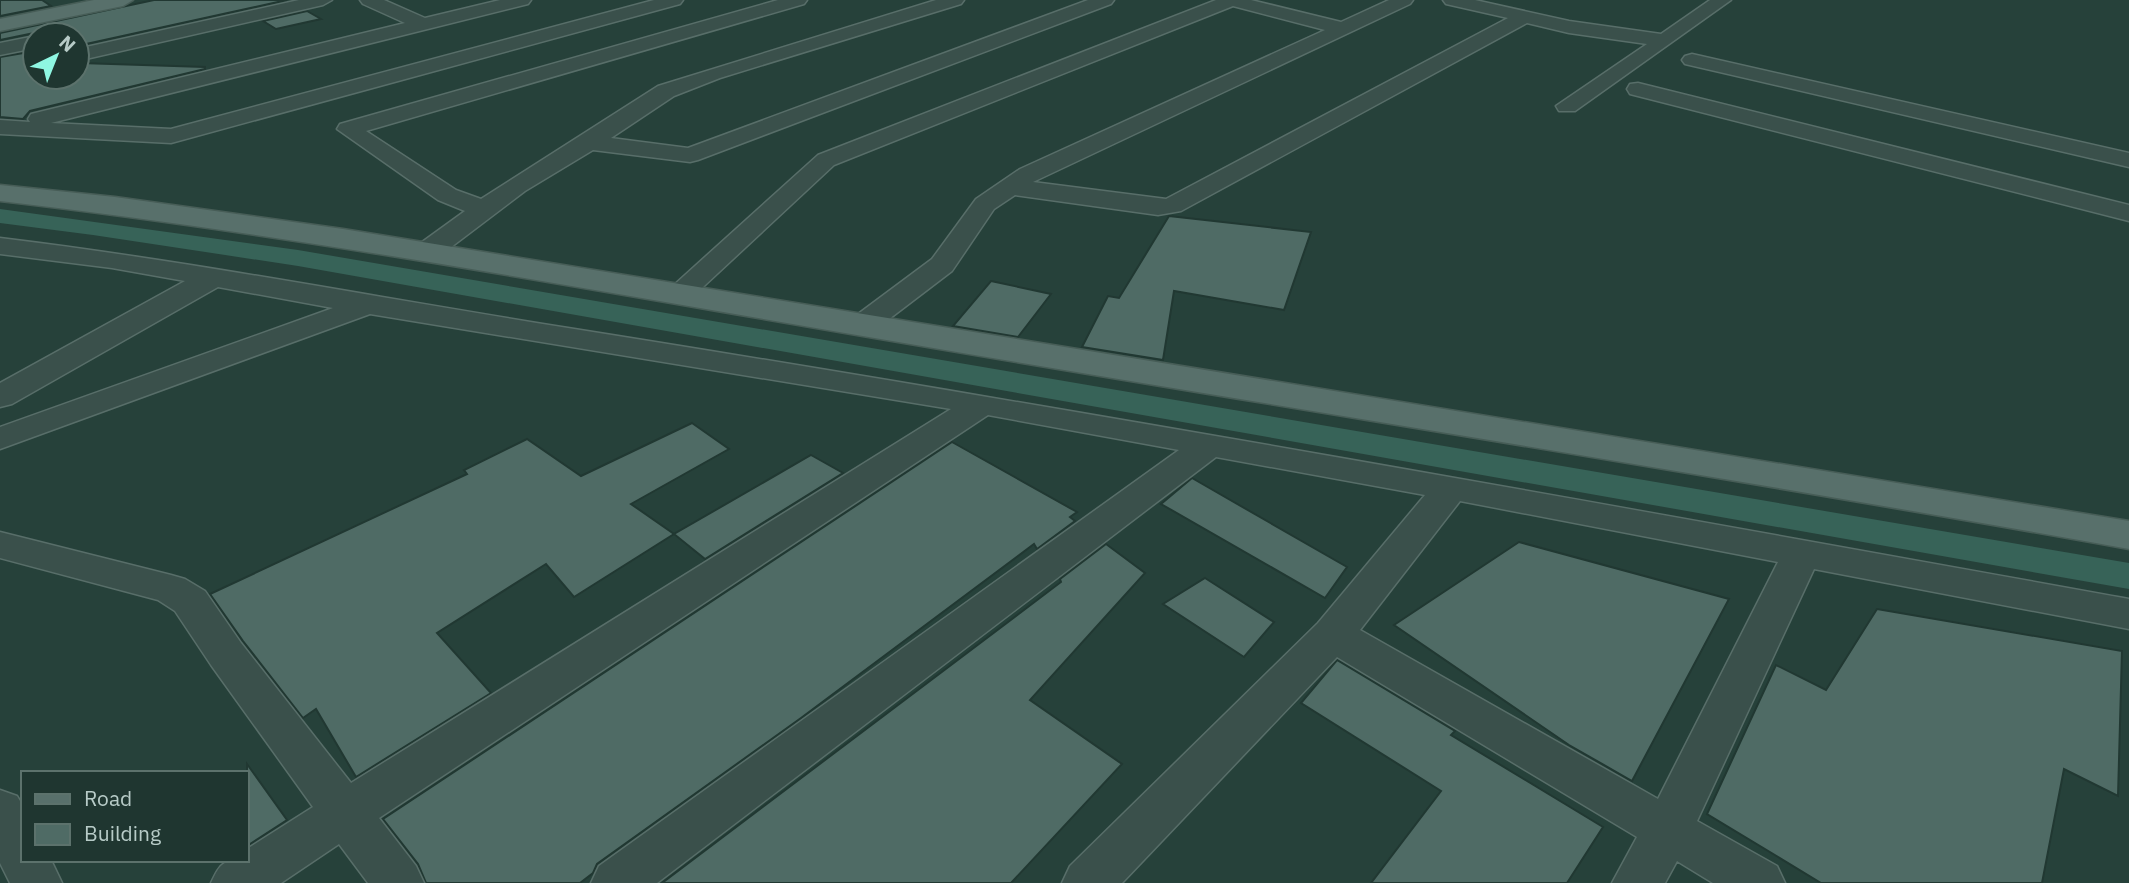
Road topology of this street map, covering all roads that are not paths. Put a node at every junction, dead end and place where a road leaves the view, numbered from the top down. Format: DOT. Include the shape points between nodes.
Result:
graph roads {
  1 [pos="93,0"];
  2 [pos="123,0"];
  3 [pos="323,0"];
  4 [pos="369,0"];
  5 [pos="522,0"];
  6 [pos="798,0"];
  7 [pos="955,0"];
  8 [pos="1105,0"];
  9 [pos="1231,0"];
  10 [pos="1404,0"];
  11 [pos="1452,0"];
  12 [pos="660,1"];
  13 [pos="1714,1"];
  14 [pos="1524,17"];
  15 [pos="0,18"];
  16 [pos="0,25"];
  17 [pos="424,25"];
  18 [pos="1341,27"];
  19 [pos="1663,40"];
  20 [pos="21,45"];
  21 [pos="0,50"];
  22 [pos="21,52"];
  23 [pos="91,53"];
  24 [pos="91,57"];
  25 [pos="1692,60"];
  26 [pos="142,61"];
  27 [pos="182,63"];
  28 [pos="247,67"];
  29 [pos="1638,89"];
  30 [pos="1822,90"];
  31 [pos="1567,106"];
  32 [pos="1785,126"];
  33 [pos="4,127"];
  34 [pos="587,142"];
  35 [pos="2129,160"];
  36 [pos="1013,187"];
  37 [pos="0,193"];
  38 [pos="486,210"];
  39 [pos="2129,213"];
  40 [pos="0,246"];
  41 [pos="428,251"];
  42 [pos="211,279"];
  43 [pos="679,294"];
  44 [pos="368,305"];
  45 [pos="861,326"];
  46 [pos="0,397"];
  47 [pos="982,404"];
  48 [pos="0,439"];
  49 [pos="1209,445"];
  50 [pos="1451,488"];
  51 [pos="2129,536"];
  52 [pos="0,545"];
  53 [pos="1802,553"];
  54 [pos="2129,614"];
  55 [pos="1334,634"];
  56 [pos="0,811"];
  57 [pos="347,815"];
  58 [pos="1668,830"];
  59 [pos="21,852"];
  60 [pos="26,862"];
  61 [pos="36,883"];
  62 [pos="237,883"];
  63 [pos="398,883"];
  64 [pos="617,883"];
  65 [pos="1088,883"];
  66 [pos="1638,883"];
  67 [pos="1759,883"];
  1 -- 15 [label="main road"];
  2 -- 16 [label="main road"];
  3 -- 23 [label="street"];
  4 -- 17 [label="street"];
  5 -- 17 [label="street"];
  6 -- 38 [label="street" via="348,129 447,195"];
  7 -- 34 [label="street" via="666,91"];
  8 -- 34 [label="street" via="690,155"];
  9 -- 18 [label="street"];
  9 -- 43 [label="street" via="826,160"];
  10 -- 18 [label="street"];
  11 -- 14 [label="street"];
  12 -- 33 [label="street" via="171,136"];
  13 -- 19 [label="street"];
  14 -- 19 [label="street"];
  14 -- 36 [label="street" via="1172,206"];
  17 -- 28 [label="street"];
  18 -- 36 [label="street" via="1030,174"];
  19 -- 31 [label="street"];
  20 -- 21 [label="street"];
  21 -- 22 [label="street"];
  24 -- 26 [label="street"];
  25 -- 30 [label="street"];
  27 -- 28 [label="street"];
  28 -- 33 [label="street"];
  29 -- 32 [label="street"];
  30 -- 32 [label="street"];
  30 -- 35 [label="street"];
  32 -- 39 [label="street"];
  34 -- 38 [label="street"];
  36 -- 45 [label="street" via="985,204 942,265"];
  37 -- 41 [label="main road"];
  38 -- 41 [label="street"];
  40 -- 42 [label="street"];
  41 -- 43 [label="main road"];
  42 -- 44 [label="street"];
  42 -- 46 [label="street"];
  43 -- 45 [label="main road"];
  44 -- 47 [label="street"];
  44 -- 48 [label="street"];
  45 -- 51 [label="main road"];
  47 -- 49 [label="street"];
  47 -- 57 [label="street"];
  49 -- 50 [label="street"];
  49 -- 64 [label="street"];
  50 -- 53 [label="street"];
  50 -- 55 [label="street"];
  52 -- 57 [label="street" via="171,589 190,601"];
  53 -- 54 [label="street"];
  53 -- 58 [label="street"];
  55 -- 58 [label="street"];
  55 -- 65 [label="street"];
  56 -- 59 [label="street"];
  57 -- 62 [label="street"];
  57 -- 63 [label="street"];
  58 -- 66 [label="street"];
  58 -- 67 [label="street"];
  60 -- 61 [label="street"];
}
